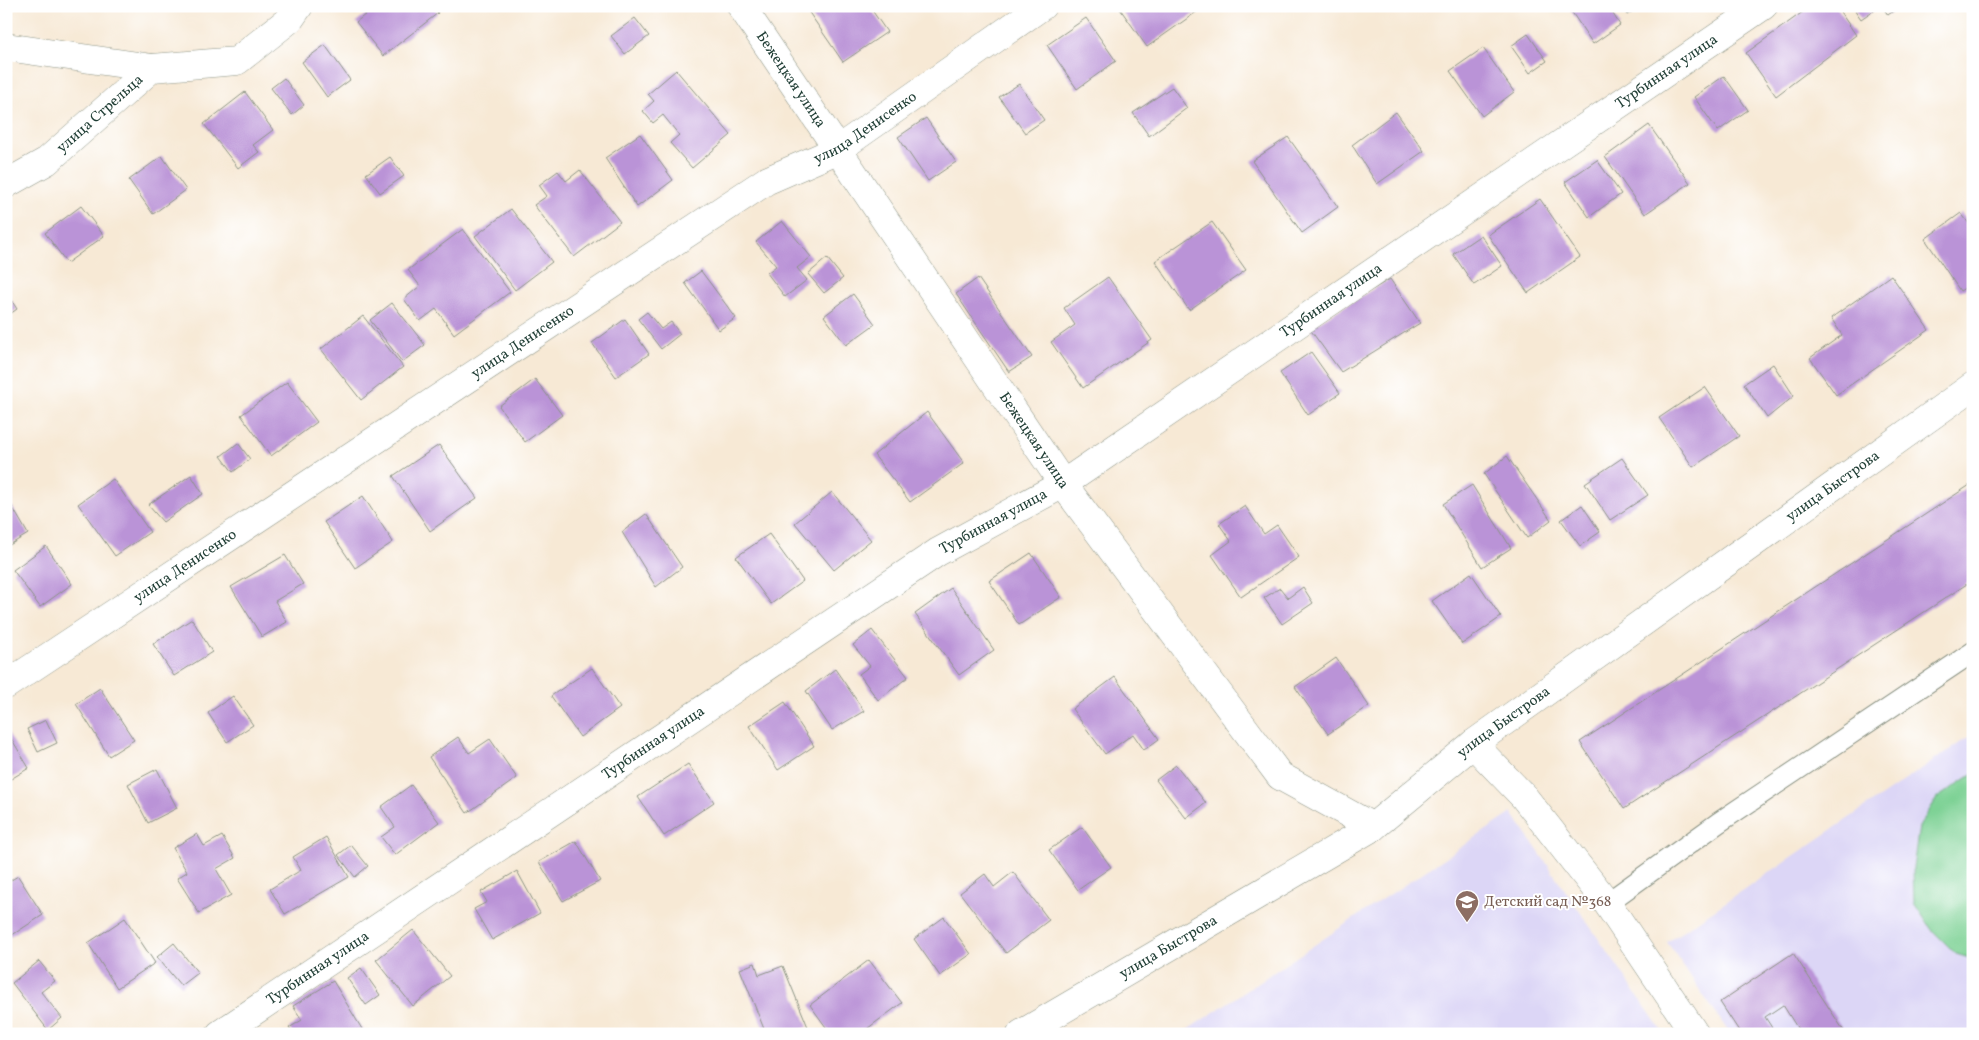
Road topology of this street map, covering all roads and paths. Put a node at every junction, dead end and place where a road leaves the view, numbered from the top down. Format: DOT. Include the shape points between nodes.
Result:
graph roads {
  1 [pos="299,6"];
  2 [pos="741,6"];
  3 [pos="1042,6"];
  4 [pos="1763,6"];
  5 [pos="6,47"];
  6 [pos="152,68"];
  7 [pos="837,150"];
  8 [pos="6,184"];
  9 [pos="1973,386"];
  10 [pos="1063,484"];
  11 [pos="1973,652"];
  12 [pos="6,686"];
  13 [pos="1473,744"];
  14 [pos="1373,827"];
  15 [pos="1607,903"];
  16 [pos="220,1034"];
  17 [pos="1022,1034"];
  18 [pos="1695,1034"];
  1 -- 6 [label="street, улица Стрельца" via="290,19 237,61"];
  2 -- 7 [label="street, Бежецкая улица"];
  3 -- 7 [label="street, улица Денисенко"];
  4 -- 10 [label="street, Турбинная улица"];
  5 -- 6 [label="street"];
  6 -- 8 [label="street, улица Стрельца" via="47,161"];
  7 -- 10 [label="street, Бежецкая улица"];
  7 -- 12 [label="street, улица Денисенко" via="766,181"];
  9 -- 13 [label="street, улица Быстрова"];
  10 -- 14 [label="street, Бежецкая улица" via="1280,776"];
  10 -- 16 [label="street, Турбинная улица" via="938,552"];
  11 -- 15 [label="lane" via="1718,823"];
  13 -- 14 [label="street, улица Быстрова"];
  13 -- 15 [label="street" via="1524,797"];
  14 -- 17 [label="street, улица Быстрова"];
  15 -- 18 [label="street"];
}
